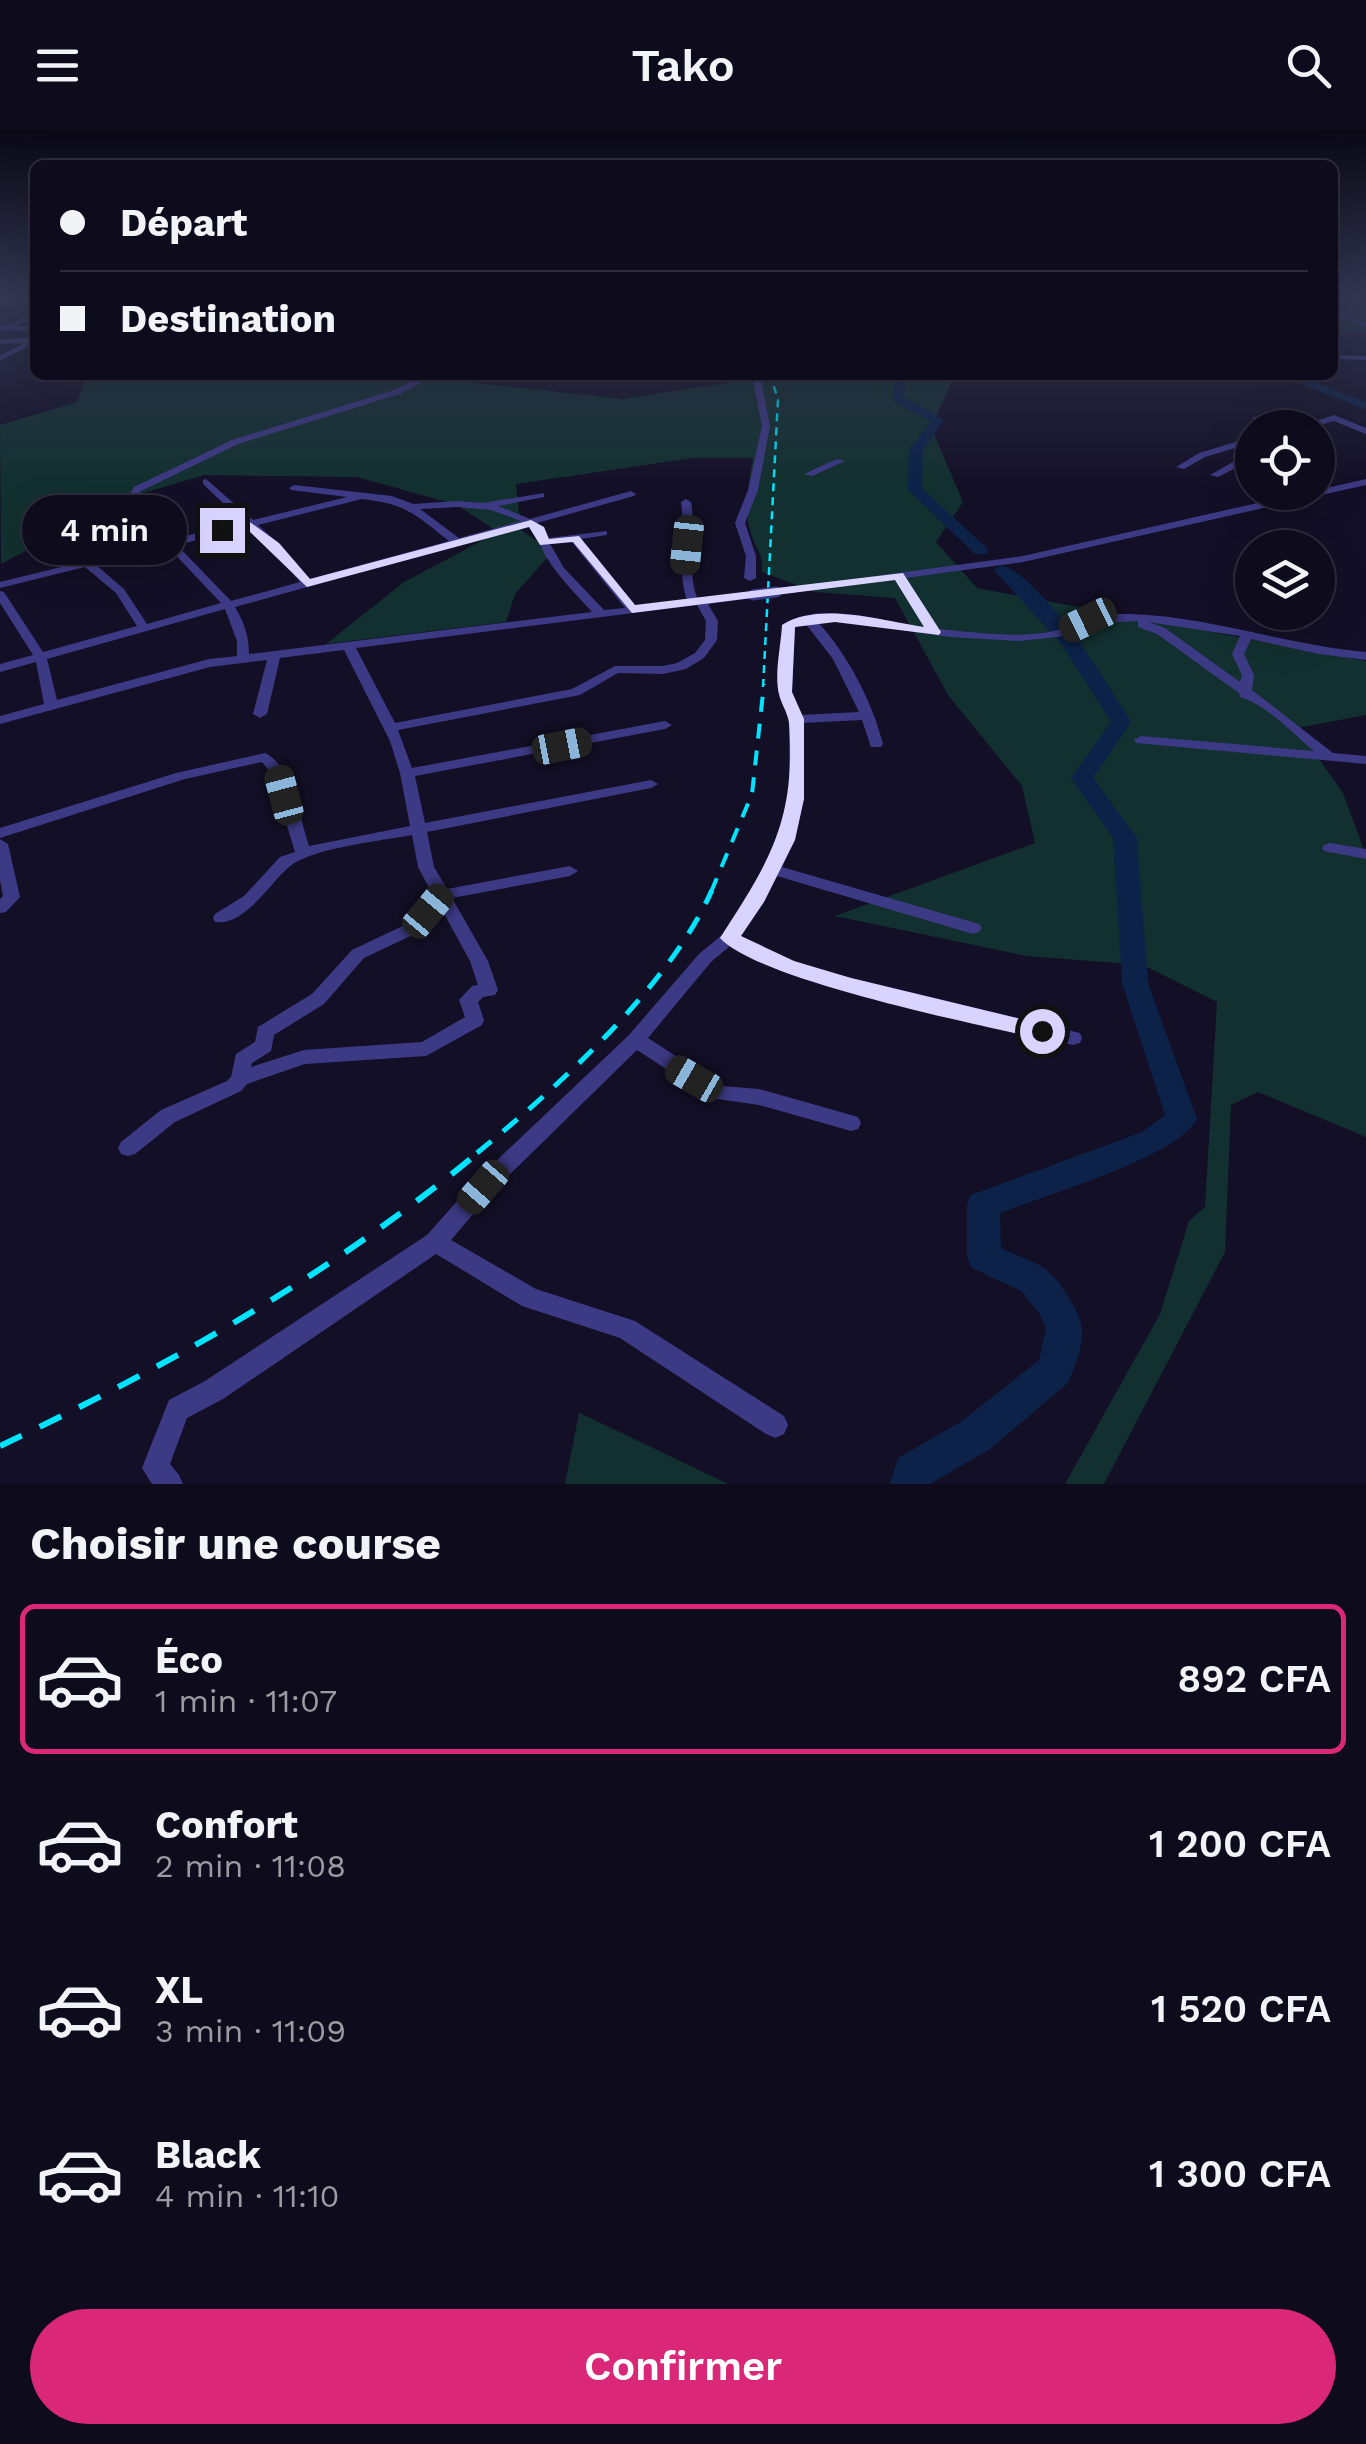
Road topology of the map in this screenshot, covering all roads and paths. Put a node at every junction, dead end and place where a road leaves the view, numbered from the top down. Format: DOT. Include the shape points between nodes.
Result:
graph roads {
  1 [pos="421,380"];
  2 [pos="757,380"];
  3 [pos="0,382"];
  4 [pos="15,382"];
  5 [pos="1335,418"];
  6 [pos="1366,430"];
  7 [pos="1235,445"];
  8 [pos="840,462"];
  9 [pos="1235,464"];
  10 [pos="1181,467"];
  11 [pos="809,474"];
  12 [pos="1215,475"];
  13 [pos="206,482"];
  14 [pos="1366,482"];
  15 [pos="294,488"];
  16 [pos="632,494"];
  17 [pos="541,495"];
  18 [pos="358,497"];
  19 [pos="686,502"];
  20 [pos="474,506"];
  21 [pos="411,507"];
  22 [pos="247,523"];
  23 [pos="531,523"];
  24 [pos="603,533"];
  25 [pos="576,539"];
  26 [pos="170,542"];
  27 [pos="456,542"];
  28 [pos="544,542"];
  29 [pos="87,563"];
  30 [pos="898,576"];
  31 [pos="750,578"];
  32 [pos="307,583"];
  33 [pos="0,586"];
  34 [pos="0,594"];
  35 [pos="696,601"];
  36 [pos="227,605"];
  37 [pos="632,609"];
  38 [pos="601,614"];
  39 [pos="1124,618"];
  40 [pos="808,619"];
  41 [pos="144,628"];
  42 [pos="934,632"];
  43 [pos="1246,636"];
  44 [pos="348,646"];
  45 [pos="274,655"];
  46 [pos="1366,656"];
  47 [pos="41,658"];
  48 [pos="244,658"];
  49 [pos="0,668"];
  50 [pos="1245,694"];
  51 [pos="51,704"];
  52 [pos="260,714"];
  53 [pos="869,716"];
  54 [pos="796,719"];
  55 [pos="0,720"];
  56 [pos="666,726"];
  57 [pos="390,728"];
  58 [pos="1141,740"];
  59 [pos="876,744"];
  60 [pos="1327,755"];
  61 [pos="1366,760"];
  62 [pos="407,773"];
  63 [pos="652,784"];
  64 [pos="420,831"];
  65 [pos="0,833"];
  66 [pos="0,844"];
  67 [pos="1330,848"];
  68 [pos="304,854"];
  69 [pos="1366,854"];
  70 [pos="772,869"];
  71 [pos="570,870"];
  72 [pos="442,895"];
  73 [pos="0,908"];
  74 [pos="220,918"];
  75 [pos="973,928"];
  76 [pos="729,938"];
  77 [pos="1073,1038"];
  78 [pos="636,1040"];
  79 [pos="240,1079"];
  80 [pos="851,1123"];
  81 [pos="128,1148"];
  82 [pos="435,1242"];
  83 [pos="776,1425"];
  84 [pos="170,1484"];
  1 -- 26 [label="street" via="234,442 137,489 133,497"];
  2 -- 31 [label="street" via="766,426 740,523"];
  3 -- 4 [label="street"];
  5 -- 6 [label="street"];
  7 -- 10 [label="street"];
  8 -- 11 [label="street"];
  9 -- 12 [label="street"];
  13 -- 22 [label="street"];
  14 -- 30 [label="street" via="1023,558"];
  15 -- 18 [label="street"];
  16 -- 23 [label="street"];
  17 -- 20 [label="street"];
  18 -- 21 [label="street"];
  18 -- 22 [label="street"];
  19 -- 35 [label="street" via="684,581"];
  20 -- 21 [label="street"];
  20 -- 23 [label="street"];
  21 -- 27 [label="street"];
  22 -- 26 [label="street"];
  22 -- 32 [label="street"];
  23 -- 27 [label="street"];
  23 -- 28 [label="street"];
  24 -- 25 [label="street"];
  25 -- 28 [label="street"];
  25 -- 37 [label="street"];
  26 -- 29 [label="street"];
  26 -- 36 [label="street"];
  27 -- 32 [label="street"];
  28 -- 38 [label="street"];
  29 -- 33 [label="street"];
  29 -- 41 [label="street" via="120,591"];
  30 -- 35 [label="street, bridge"];
  30 -- 42 [label="street"];
  32 -- 36 [label="street"];
  34 -- 47 [label="street"];
  35 -- 37 [label="street"];
  35 -- 57 [label="street" via="712,622 712,639 683,665 614,670 574,692"];
  36 -- 41 [label="street"];
  36 -- 48 [label="street" via="242,631"];
  37 -- 38 [label="street"];
  38 -- 44 [label="street"];
  39 -- 42 [label="street" via="1088,620 1061,633"];
  39 -- 43 [label="street"];
  39 -- 50 [label="street" via="1161,631"];
  40 -- 42 [label="street"];
  40 -- 53 [label="street" via="826,636"];
  40 -- 54 [label="street" via="789,625 785,692"];
  41 -- 47 [label="street"];
  43 -- 46 [label="street"];
  43 -- 50 [label="street" via="1238,654 1248,675"];
  44 -- 45 [label="street"];
  44 -- 57 [label="street"];
  45 -- 48 [label="street"];
  45 -- 52 [label="street"];
  47 -- 49 [label="street"];
  47 -- 51 [label="street"];
  48 -- 51 [label="street"];
  50 -- 60 [label="street"];
  51 -- 55 [label="street"];
  53 -- 54 [label="street"];
  53 -- 59 [label="street"];
  54 -- 70 [label="street" via="796,799"];
  56 -- 62 [label="street"];
  57 -- 62 [label="street"];
  58 -- 60 [label="street"];
  60 -- 61 [label="street"];
  62 -- 64 [label="street"];
  63 -- 64 [label="street"];
  64 -- 68 [label="street"];
  64 -- 72 [label="street" via="426,867"];
  65 -- 68 [label="street" via="265,756 278,772"];
  66 -- 73 [label="street" via="12,897"];
  67 -- 69 [label="street"];
  68 -- 74 [label="street"];
  70 -- 75 [label="street"];
  70 -- 76 [label="street"];
  71 -- 72 [label="street"];
  72 -- 79 [label="street" via="415,927 358,954 318,999 265,1032 264,1046 243,1059"];
  72 -- 79 [label="street" via="490,990 468,1000 475,1020 426,1049 304,1058"];
  76 -- 77 [label="street" via="788,966"];
  76 -- 78 [label="street"];
  78 -- 80 [label="street" via="718,1093 759,1097"];
  78 -- 82 [label="street"];
  79 -- 81 [label="street" via="168,1116"];
  82 -- 83 [label="street" via="530,1298 626,1329"];
  82 -- 84 [label="street" via="178,1408 155,1468"];
}
